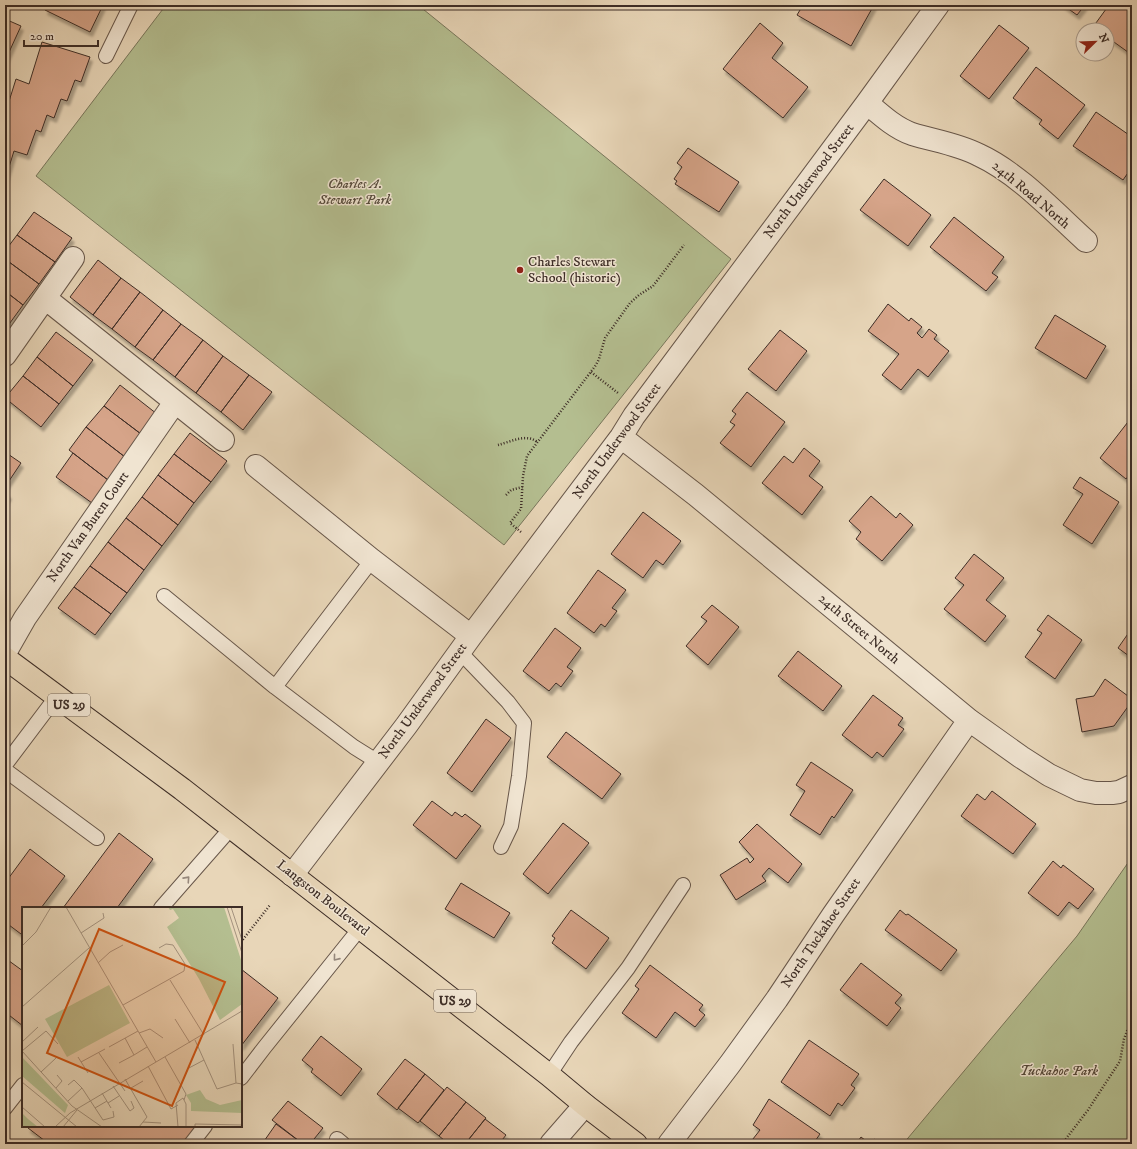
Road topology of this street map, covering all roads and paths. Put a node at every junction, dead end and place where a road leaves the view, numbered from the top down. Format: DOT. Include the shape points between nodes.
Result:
graph roads {
  1 [pos="131,5"];
  2 [pos="938,5"];
  3 [pos="106,56"];
  4 [pos="867,104"];
  5 [pos="1086,241"];
  6 [pos="684,245"];
  7 [pos="74,258"];
  8 [pos="45,298"];
  9 [pos="5,355"];
  10 [pos="591,372"];
  11 [pos="618,393"];
  12 [pos="174,402"];
  13 [pos="621,437"];
  14 [pos="223,440"];
  15 [pos="537,442"];
  16 [pos="498,445"];
  17 [pos="256,466"];
  18 [pos="523,488"];
  19 [pos="506,495"];
  20 [pos="521,533"];
  21 [pos="372,560"];
  22 [pos="164,596"];
  23 [pos="466,644"];
  24 [pos="5,652"];
  25 [pos="5,658"];
  26 [pos="275,687"];
  27 [pos="57,696"];
  28 [pos="969,720"];
  29 [pos="378,762"];
  30 [pos="5,765"];
  31 [pos="5,770"];
  32 [pos="1122,790"];
  33 [pos="232,827"];
  34 [pos="97,838"];
  35 [pos="500,847"];
  36 [pos="292,875"];
  37 [pos="683,885"];
  38 [pos="270,905"];
  39 [pos="162,907"];
  40 [pos="361,928"];
  41 [pos="242,941"];
  42 [pos="1132,1018"];
  43 [pos="549,1075"];
  44 [pos="242,1077"];
  45 [pos="22,1086"];
  46 [pos="585,1105"];
  47 [pos="5,1108"];
  48 [pos="204,1127"];
  49 [pos="191,1144"];
  50 [pos="552,1144"];
  51 [pos="636,1144"];
  52 [pos="669,1144"];
  53 [pos="1062,1144"];
  1 -- 3 [label="lane"];
  2 -- 4 [label="street, North Underwood Street"];
  4 -- 5 [label="street, 24th Road North" via="902,130 966,149 991,161 1032,192"];
  4 -- 13 [label="street, North Underwood Street" via="634,416"];
  6 -- 10 [label="path" via="653,286 630,303 605,338 599,359"];
  7 -- 8 [label="street"];
  8 -- 9 [label="street"];
  8 -- 12 [label="street"];
  10 -- 11 [label="path"];
  10 -- 15 [label="path"];
  12 -- 14 [label="street"];
  12 -- 24 [label="street, North Van Buren Court" via="25,618"];
  13 -- 23 [label="street, North Underwood Street"];
  13 -- 28 [label="street, 24th Street North" via="696,495"];
  15 -- 16 [label="path" via="533,438 527,438"];
  15 -- 18 [label="path" via="526,458"];
  17 -- 21 [label="street"];
  18 -- 19 [label="path" via="511,490"];
  18 -- 20 [label="path" via="521,509 510,522"];
  21 -- 23 [label="street"];
  21 -- 26 [label="lane"];
  22 -- 26 [label="lane"];
  23 -- 29 [label="street, North Underwood Street"];
  23 -- 35 [label="lane" via="524,723 511,826"];
  25 -- 27 [label="main road, Langston Boulevard / US 29"];
  26 -- 29 [label="lane"];
  27 -- 30 [label="lane"];
  27 -- 33 [label="main road, Langston Boulevard / US 29"];
  28 -- 32 [label="street, 24th Street North" via="1038,768 1074,788 1084,792"];
  28 -- 52 [label="street, North Tuckahoe Street" via="777,999"];
  29 -- 36 [label="street, North Underwood Street"];
  31 -- 34 [label="lane"];
  33 -- 36 [label="main road, Langston Boulevard / US 29"];
  39 -- 33 [label="lane, one-way"];
  36 -- 40 [label="main road, Langston Boulevard / US 29"];
  37 -- 43 [label="lane" via="628,968"];
  38 -- 41 [label="path"];
  40 -- 43 [label="main road, Langston Boulevard / US 29"];
  40 -- 44 [label="lane, one-way"];
  42 -- 53 [label="path" via="1124,1039 1120,1061"];
  43 -- 46 [label="main road, Langston Boulevard / US 29"];
  45 -- 47 [label="lane"];
  46 -- 50 [label="street"];
  46 -- 51 [label="main road, Langston Boulevard / US 29"];
  48 -- 49 [label="lane"];
}
